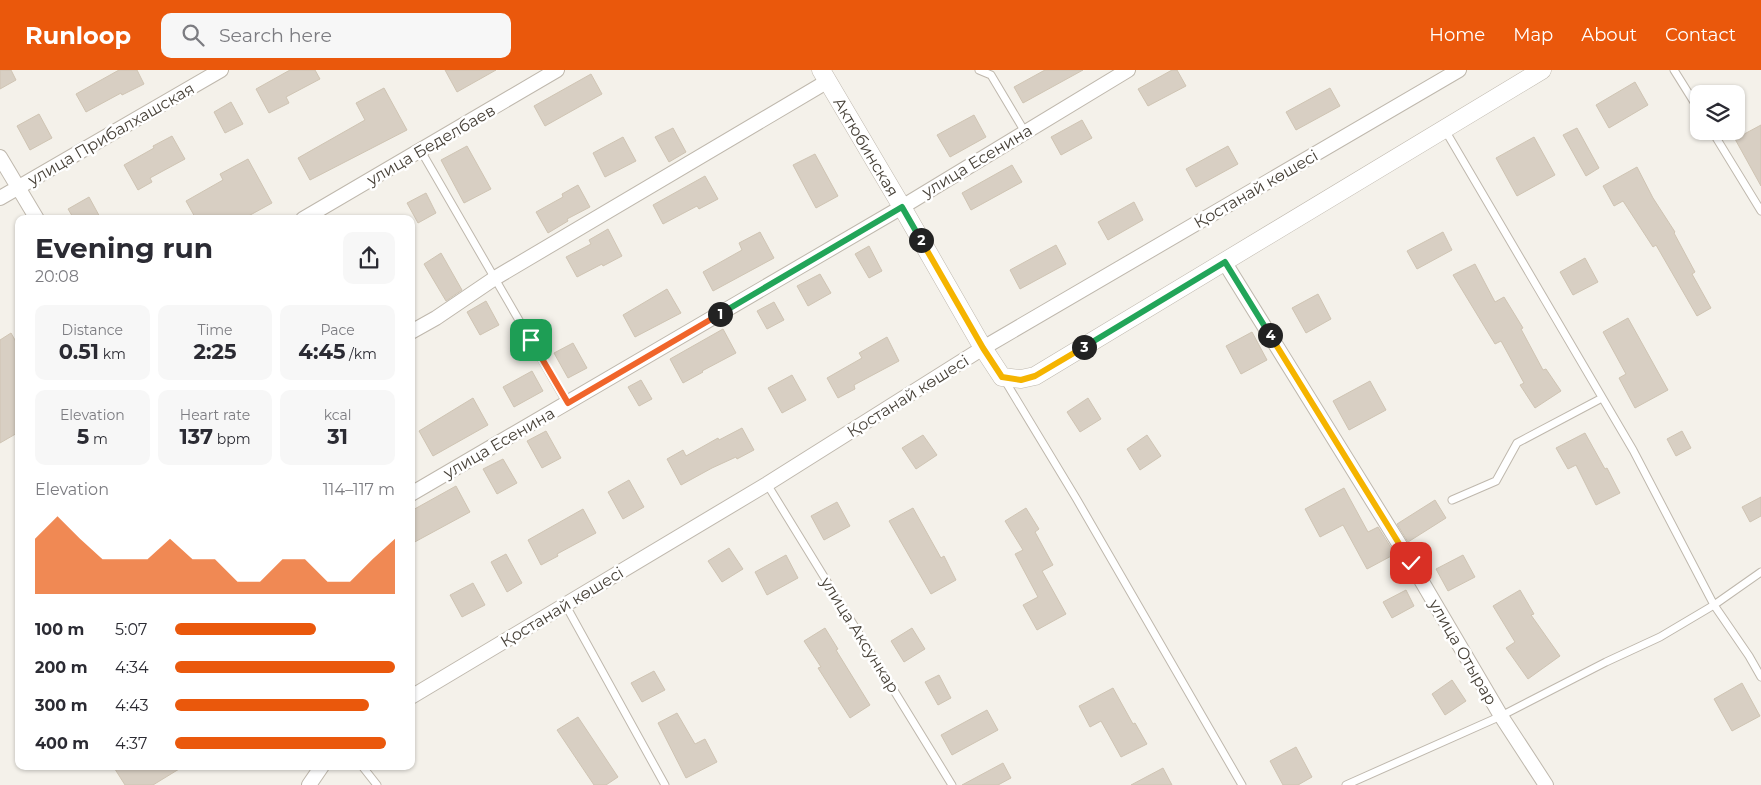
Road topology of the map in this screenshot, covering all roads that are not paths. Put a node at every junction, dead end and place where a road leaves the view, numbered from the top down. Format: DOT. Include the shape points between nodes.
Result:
graph roads {
  1 [pos="221,70"];
  2 [pos="557,70"];
  3 [pos="979,70"];
  4 [pos="1459,70"];
  5 [pos="1542,70"];
  6 [pos="1674,70"];
  7 [pos="1120,72"];
  8 [pos="825,76"];
  9 [pos="1690,96"];
  10 [pos="1445,130"];
  11 [pos="1025,132"];
  12 [pos="1718,140"];
  13 [pos="421,151"];
  14 [pos="0,157"];
  15 [pos="18,188"];
  16 [pos="0,198"];
  17 [pos="902,207"];
  18 [pos="1761,210"];
  19 [pos="35,215"];
  20 [pos="311,215"];
  21 [pos="1225,262"];
  22 [pos="495,278"];
  23 [pos="415,330"];
  24 [pos="983,348"];
  25 [pos="1002,377"];
  26 [pos="1602,398"];
  27 [pos="568,403"];
  28 [pos="767,484"];
  29 [pos="415,492"];
  30 [pos="1452,500"];
  31 [pos="1761,572"];
  32 [pos="565,604"];
  33 [pos="1714,605"];
  34 [pos="1761,677"];
  35 [pos="415,695"];
  36 [pos="1501,716"];
  37 [pos="319,770"];
  38 [pos="365,770"];
  39 [pos="309,785"];
  40 [pos="377,785"];
  41 [pos="665,785"];
  42 [pos="952,785"];
  43 [pos="1242,785"];
  44 [pos="1346,785"];
  45 [pos="1546,785"];
  1 -- 15 [label="street, улица Прибалхашская"];
  2 -- 13 [label="street, улица Беделбаев"];
  3 -- 11 [label="lane" via="991,75"];
  4 -- 24 [label="street, Қостанай көшесі"];
  5 -- 10 [label="street"];
  6 -- 9 [label="lane"];
  7 -- 11 [label="street, улица Есенина"];
  8 -- 17 [label="street, Актюбинская"];
  8 -- 22 [label="street"];
  10 -- 21 [label="street"];
  10 -- 26 [label="lane"];
  11 -- 17 [label="street, улица Есенина"];
  12 -- 18 [label="lane"];
  13 -- 20 [label="street, улица Беделбаев"];
  13 -- 22 [label="lane"];
  14 -- 15 [label="street"];
  15 -- 16 [label="street, улица Прибалхашская"];
  15 -- 19 [label="street"];
  17 -- 24 [label="street, Актюбинская"];
  17 -- 27 [label="street, улица Есенина"];
  21 -- 25 [label="street" via="1035,376 1021,380"];
  21 -- 36 [label="street, улица Отырар" via="1411,563"];
  22 -- 23 [label="street"];
  22 -- 27 [label="lane"];
  24 -- 25 [label="street, Актюбинская"];
  24 -- 28 [label="street, Қостанай көшесі"];
  25 -- 43 [label="lane"];
  26 -- 30 [label="lane" via="1518,443 1496,481"];
  26 -- 33 [label="lane" via="1633,450"];
  27 -- 29 [label="street, улица Есенина"];
  28 -- 32 [label="street, Қостанай көшесі"];
  28 -- 42 [label="lane, улица Аксункар"];
  31 -- 33 [label="lane"];
  32 -- 35 [label="street, Қостанай көшесі"];
  32 -- 41 [label="lane"];
  33 -- 34 [label="lane"];
  33 -- 36 [label="lane" via="1660,637"];
  36 -- 44 [label="lane"];
  36 -- 45 [label="street, улица Отырар"];
  37 -- 39 [label="street"];
  38 -- 40 [label="lane"];
}
